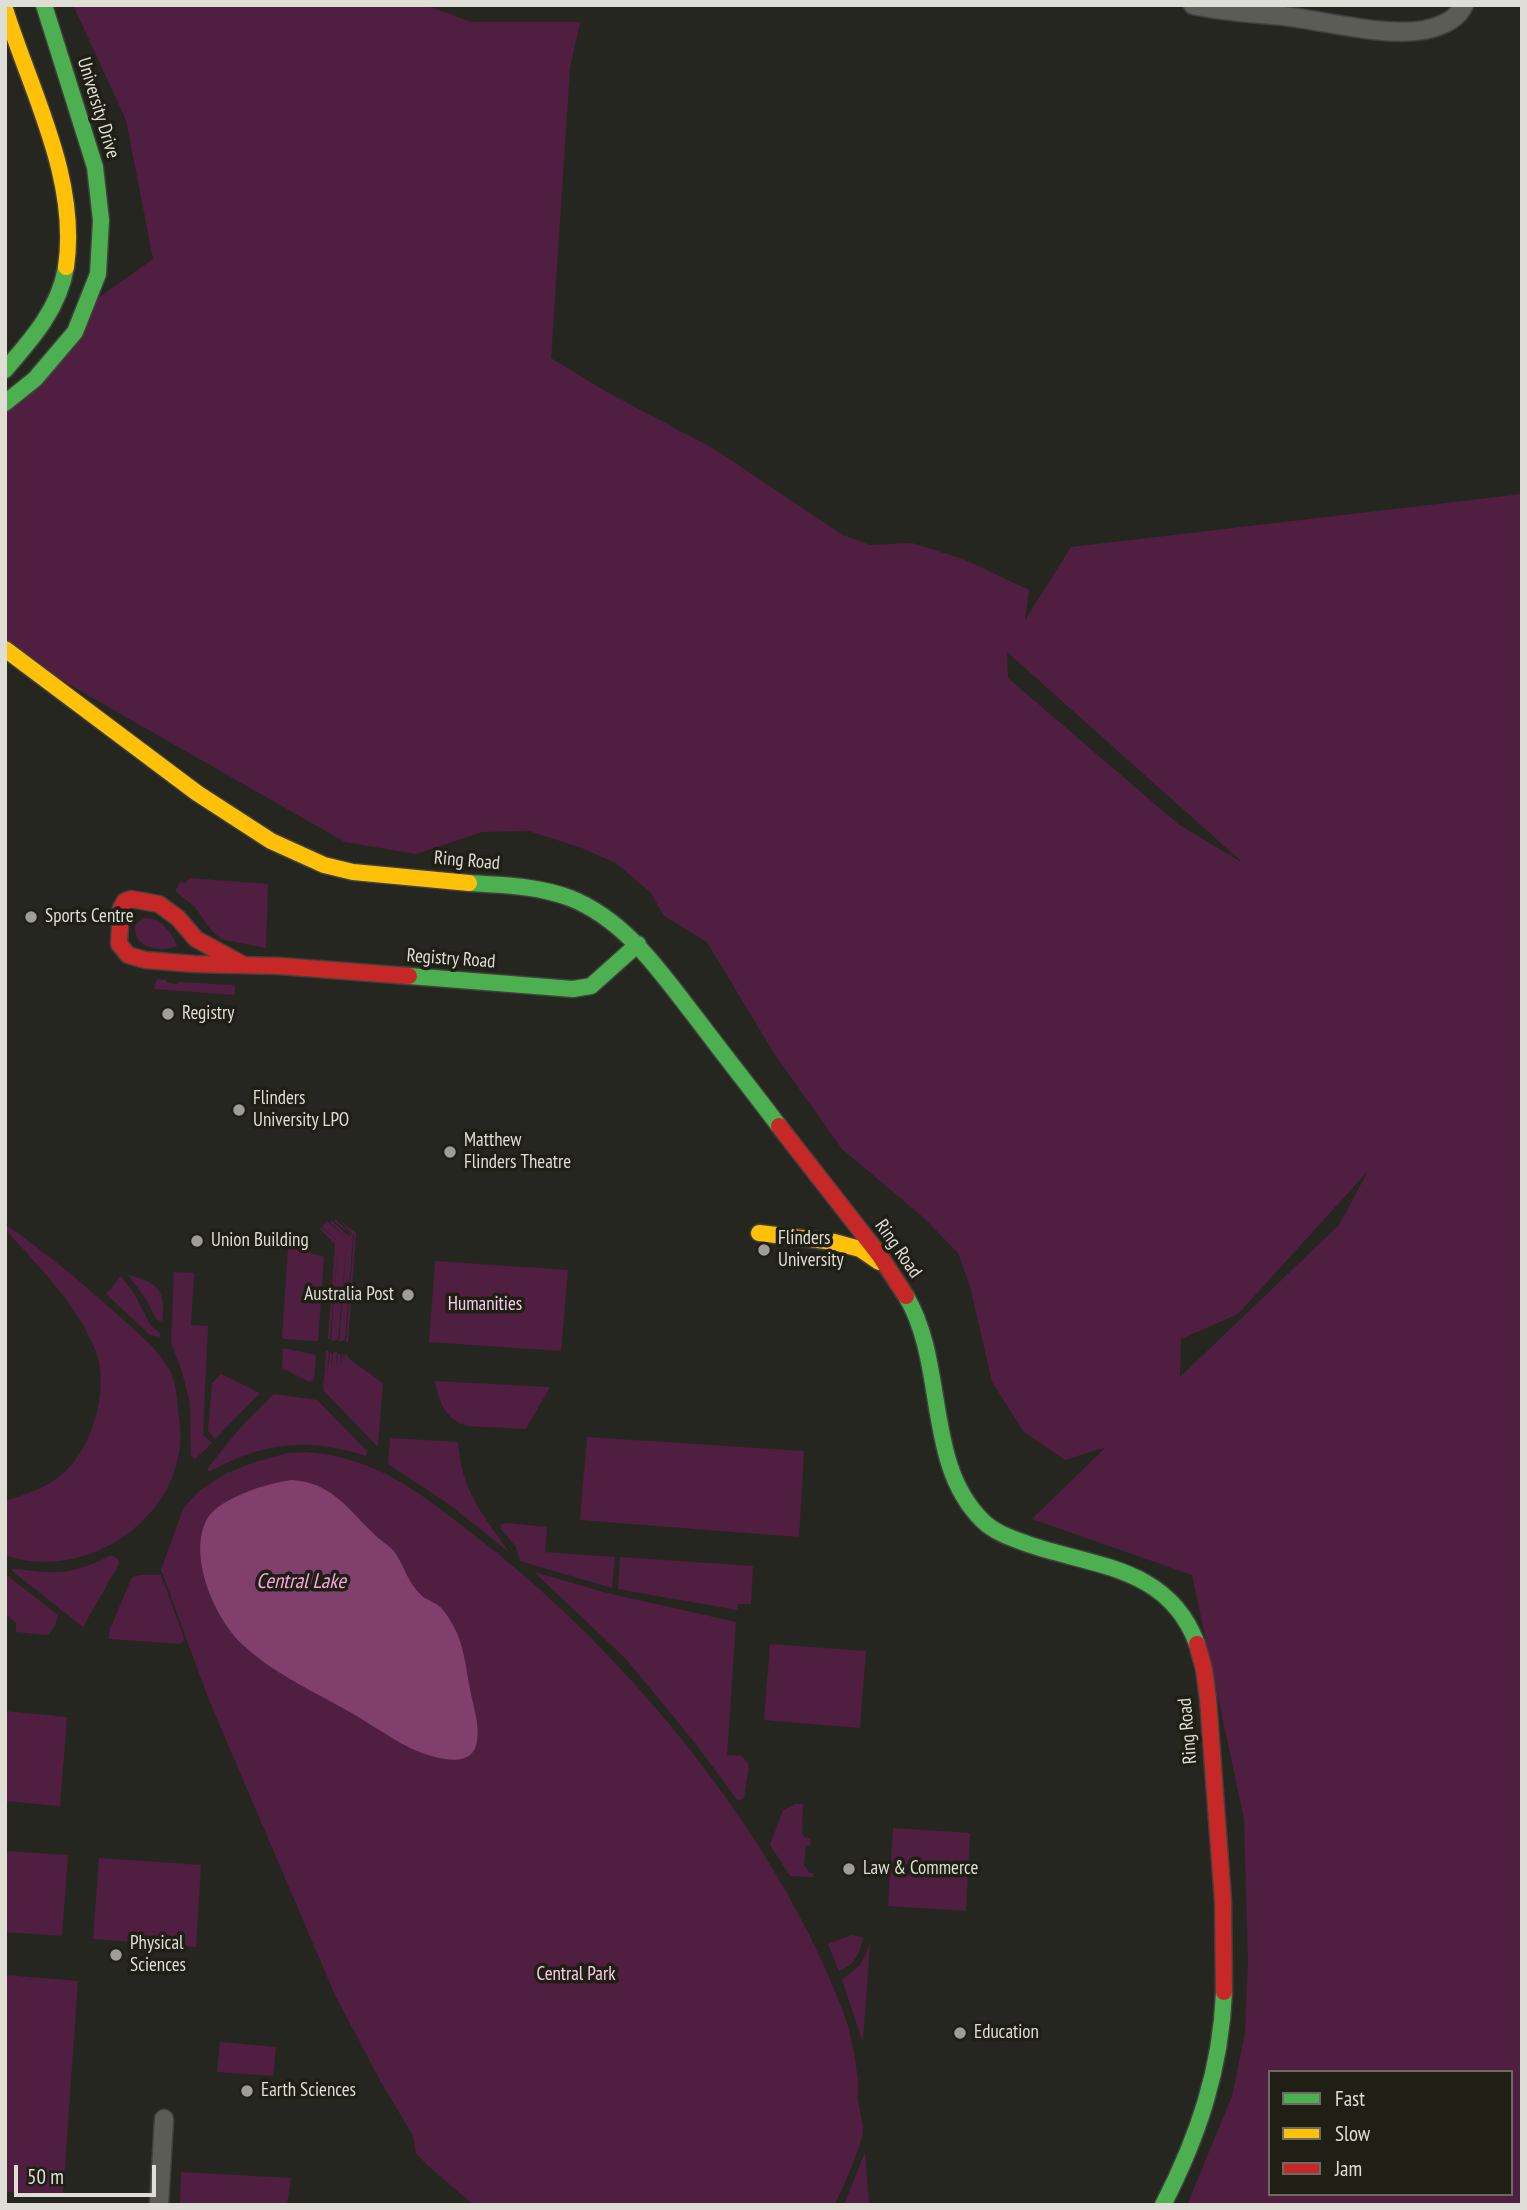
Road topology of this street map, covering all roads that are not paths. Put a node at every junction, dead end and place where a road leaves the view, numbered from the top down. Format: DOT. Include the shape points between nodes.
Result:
graph roads {
  1 [pos="44,5"];
  2 [pos="1193,5"];
  3 [pos="1464,5"];
  4 [pos="5,9"];
  5 [pos="5,370"];
  6 [pos="5,402"];
  7 [pos="5,649"];
  8 [pos="638,944"];
  9 [pos="244,965"];
  10 [pos="759,1233"];
  11 [pos="888,1268"];
  12 [pos="164,2119"];
  13 [pos="159,2205"];
  14 [pos="1163,2205"];
  1 -- 6 [label="street, University Drive" via="95,167 101,220 97,274 75,332 35,379"];
  2 -- 3 [label="street" via="1394,31 1442,25"];
  4 -- 5 [label="street" via="63,183 71,229 70,255 55,305 39,334"];
  7 -- 8 [label="street, Ring Road" via="216,807 295,854 353,872 514,886 571,898"];
  8 -- 9 [label="street, Registry Road" via="592,986 573,989"];
  8 -- 11 [label="street, Ring Road"];
  9 -- 9 [label="street, Registry Road" via="170,963 128,955 118,944 121,908 131,899 159,904 196,939"];
  10 -- 11 [label="street" via="834,1242 860,1250"];
  11 -- 14 [label="street, Ring Road" via="920,1325 952,1472 975,1514 987,1526 1010,1536 1132,1573 1167,1597 1197,1641 1205,1677 1213,1780 1224,1992 1219,2045 1202,2120"];
  12 -- 13 [label="street"];
}
